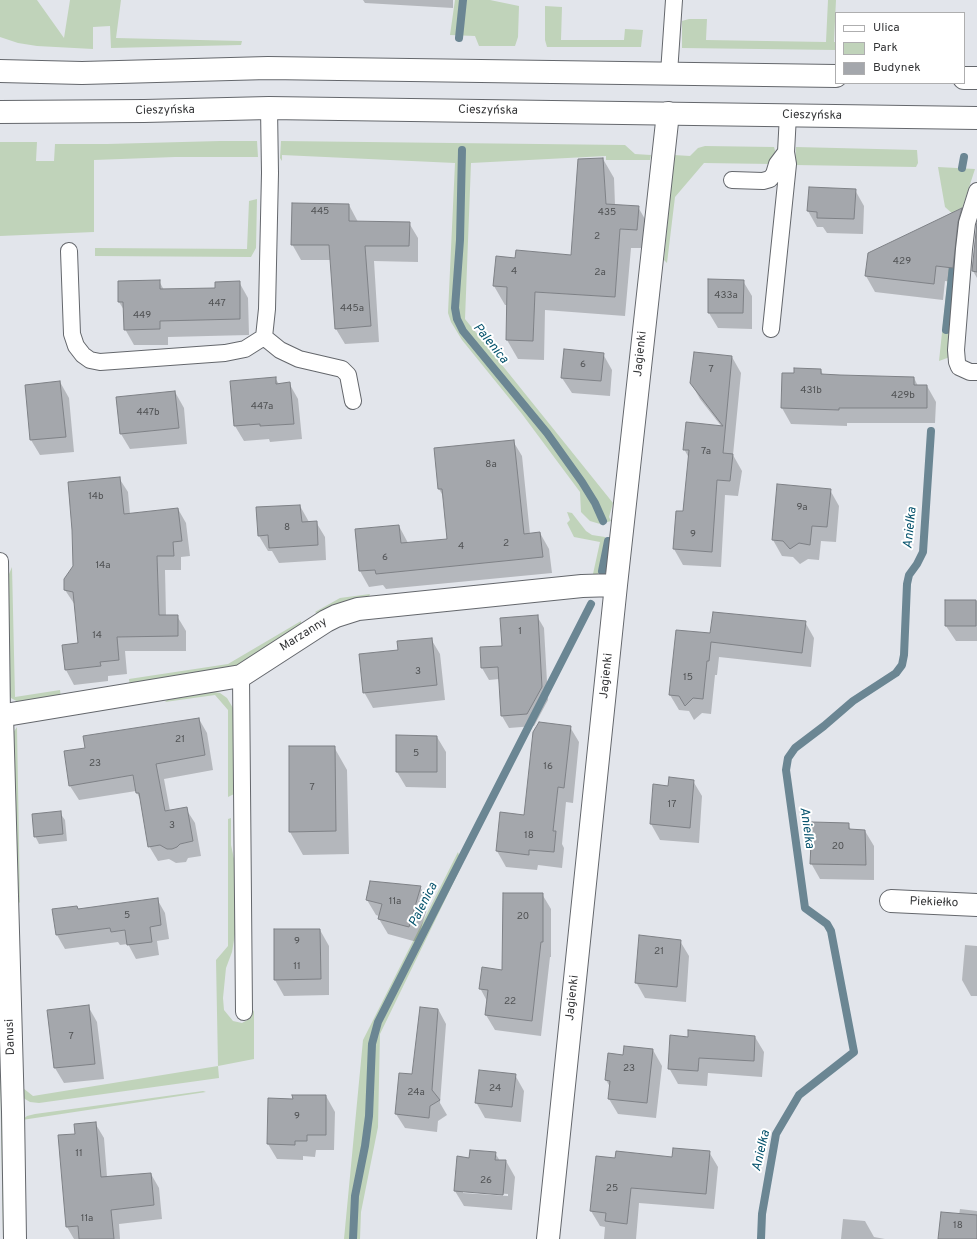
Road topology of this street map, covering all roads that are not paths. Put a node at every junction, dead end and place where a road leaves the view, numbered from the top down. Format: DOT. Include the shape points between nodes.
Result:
graph roads {
  1 [pos="674,0"];
  2 [pos="0,56"];
  3 [pos="0,71"];
  4 [pos="50,73"];
  5 [pos="669,73"];
  6 [pos="835,76"];
  7 [pos="965,78"];
  8 [pos="977,78"];
  9 [pos="269,108"];
  10 [pos="0,112"];
  11 [pos="668,113"];
  12 [pos="788,116"];
  13 [pos="977,118"];
  14 [pos="786,152"];
  15 [pos="732,180"];
  16 [pos="977,192"];
  17 [pos="69,251"];
  18 [pos="771,329"];
  19 [pos="264,337"];
  20 [pos="977,372"];
  21 [pos="353,401"];
  22 [pos="0,561"];
  23 [pos="616,585"];
  24 [pos="0,607"];
  25 [pos="241,676"];
  26 [pos="1,715"];
  27 [pos="891,902"];
  28 [pos="977,905"];
  29 [pos="244,1012"];
  30 [pos="15,1239"];
  31 [pos="548,1239"];
  1 -- 5 [label="lane"];
  2 -- 4 [label="street"];
  3 -- 4 [label="street"];
  4 -- 5 [label="street" via="268,68"];
  5 -- 6 [label="street"];
  7 -- 8 [label="street"];
  9 -- 10 [label="street, Cieszyńska" via="144,112"];
  9 -- 11 [label="street, Cieszyńska"];
  9 -- 19 [label="lane" via="270,173"];
  11 -- 12 [label="street, Cieszyńska"];
  11 -- 23 [label="street, Jagienki"];
  12 -- 13 [label="street, Cieszyńska"];
  12 -- 14 [label="lane"];
  14 -- 15 [label="lane" via="770,179"];
  14 -- 18 [label="lane" via="788,164"];
  16 -- 20 [label="lane" via="967,223 956,350 959,368"];
  17 -- 19 [label="lane" via="72,334 76,346 90,360 100,362 225,353 245,349"];
  19 -- 21 [label="lane" via="280,350 342,370 348,375"];
  22 -- 24 [label="lane"];
  23 -- 25 [label="street, Marzanny" via="582,586 358,609 326,621"];
  23 -- 31 [label="street, Jagienki"];
  24 -- 26 [label="lane"];
  25 -- 26 [label="street, Marzanny"];
  25 -- 29 [label="lane"];
  26 -- 30 [label="street, Danusi"];
  27 -- 28 [label="street, Piekiełko"];
}
